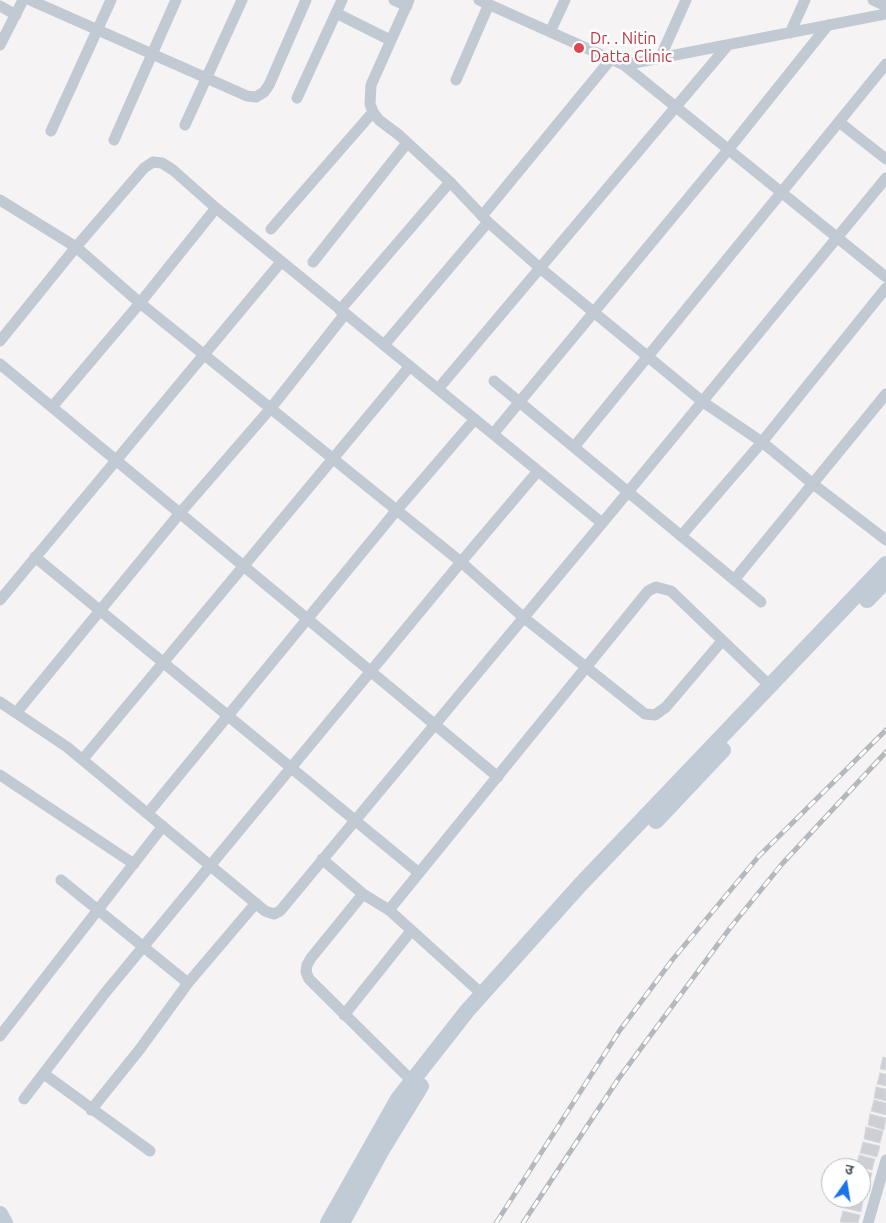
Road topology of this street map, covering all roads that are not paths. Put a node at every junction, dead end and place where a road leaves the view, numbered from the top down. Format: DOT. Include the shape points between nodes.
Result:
graph roads {
  1 [pos="23,0"];
  2 [pos="30,0"];
  3 [pos="111,0"];
  4 [pos="176,0"];
  5 [pos="242,0"];
  6 [pos="306,0"];
  7 [pos="342,0"];
  8 [pos="394,0"];
  9 [pos="565,0"];
  10 [pos="673,0"];
  11 [pos="805,0"];
  12 [pos="873,0"];
  13 [pos="484,2"];
  14 [pos="408,3"];
  15 [pos="685,3"];
  16 [pos="0,6"];
  17 [pos="886,6"];
  18 [pos="336,13"];
  19 [pos="886,14"];
  20 [pos="16,15"];
  21 [pos="828,26"];
  22 [pos="97,30"];
  23 [pos="550,32"];
  24 [pos="790,33"];
  25 [pos="390,40"];
  26 [pos="0,44"];
  27 [pos="728,45"];
  28 [pos="152,54"];
  29 [pos="660,58"];
  30 [pos="611,59"];
  31 [pos="886,64"];
  32 [pos="624,66"];
  33 [pos="206,78"];
  34 [pos="456,80"];
  35 [pos="297,98"];
  36 [pos="676,107"];
  37 [pos="373,112"];
  38 [pos="839,122"];
  39 [pos="185,125"];
  40 [pos="51,132"];
  41 [pos="114,140"];
  42 [pos="407,143"];
  43 [pos="728,150"];
  44 [pos="886,159"];
  45 [pos="886,178"];
  46 [pos="450,182"];
  47 [pos="782,192"];
  48 [pos="0,200"];
  49 [pos="216,208"];
  50 [pos="485,219"];
  51 [pos="272,229"];
  52 [pos="837,237"];
  53 [pos="76,247"];
  54 [pos="281,262"];
  55 [pos="312,262"];
  56 [pos="540,268"];
  57 [pos="886,276"];
  58 [pos="886,288"];
  59 [pos="140,303"];
  60 [pos="343,312"];
  61 [pos="593,312"];
  62 [pos="0,340"];
  63 [pos="384,345"];
  64 [pos="204,355"];
  65 [pos="648,357"];
  66 [pos="0,364"];
  67 [pos="410,366"];
  68 [pos="494,381"];
  69 [pos="438,389"];
  70 [pos="886,394"];
  71 [pos="519,402"];
  72 [pos="703,402"];
  73 [pos="52,407"];
  74 [pos="271,408"];
  75 [pos="475,419"];
  76 [pos="492,434"];
  77 [pos="762,442"];
  78 [pos="574,447"];
  79 [pos="332,459"];
  80 [pos="116,460"];
  81 [pos="538,471"];
  82 [pos="813,484"];
  83 [pos="628,492"];
  84 [pos="396,511"];
  85 [pos="180,513"];
  86 [pos="602,523"];
  87 [pos="681,536"];
  88 [pos="886,540"];
  89 [pos="35,558"];
  90 [pos="461,562"];
  91 [pos="886,564"];
  92 [pos="244,566"];
  93 [pos="734,580"];
  94 [pos="886,581"];
  95 [pos="0,600"];
  96 [pos="761,602"];
  97 [pos="100,611"];
  98 [pos="523,618"];
  99 [pos="308,620"];
  100 [pos="722,641"];
  101 [pos="164,663"];
  102 [pos="586,667"];
  103 [pos="372,672"];
  104 [pos="770,685"];
  105 [pos="0,702"];
  106 [pos="16,713"];
  107 [pos="228,716"];
  108 [pos="435,724"];
  109 [pos="82,759"];
  110 [pos="292,768"];
  111 [pos="0,775"];
  112 [pos="498,777"];
  113 [pos="148,813"];
  114 [pos="355,820"];
  115 [pos="162,826"];
  116 [pos="322,859"];
  117 [pos="134,864"];
  118 [pos="211,866"];
  119 [pos="419,872"];
  120 [pos="61,880"];
  121 [pos="363,894"];
  122 [pos="256,903"];
  123 [pos="97,909"];
  124 [pos="389,910"];
  125 [pos="411,931"];
  126 [pos="144,947"];
  127 [pos="188,983"];
  128 [pos="482,994"];
  129 [pos="344,1014"];
  130 [pos="0,1036"];
  131 [pos="44,1074"];
  132 [pos="412,1081"];
  133 [pos="24,1099"];
  134 [pos="92,1110"];
  135 [pos="150,1151"];
  136 [pos="886,1160"];
  137 [pos="0,1214"];
  138 [pos="5,1223"];
  139 [pos="328,1223"];
  140 [pos="342,1223"];
  141 [pos="868,1223"];
  1 -- 20 [label="street"];
  2 -- 22 [label="street"];
  3 -- 22 [label="street"];
  4 -- 28 [label="street"];
  5 -- 33 [label="street"];
  6 -- 33 [label="street" via="264,92 256,97 246,96"];
  7 -- 18 [label="street"];
  8 -- 14 [label="street"];
  9 -- 23 [label="street"];
  10 -- 15 [label="street"];
  11 -- 24 [label="street"];
  12 -- 17 [label="street"];
  13 -- 23 [label="street"];
  13 -- 34 [label="street"];
  14 -- 25 [label="street"];
  15 -- 29 [label="street"];
  16 -- 20 [label="street"];
  18 -- 25 [label="street"];
  18 -- 35 [label="street"];
  19 -- 21 [label="street"];
  20 -- 26 [label="street"];
  21 -- 24 [label="street"];
  21 -- 43 [label="street"];
  22 -- 28 [label="street"];
  22 -- 40 [label="street"];
  23 -- 30 [label="street"];
  24 -- 27 [label="street"];
  25 -- 37 [label="street" via="372,85 370,104"];
  27 -- 29 [label="street"];
  27 -- 36 [label="street"];
  28 -- 33 [label="street"];
  28 -- 41 [label="street"];
  29 -- 32 [label="street"];
  30 -- 32 [label="street"];
  30 -- 50 [label="street"];
  31 -- 38 [label="street"];
  32 -- 36 [label="street"];
  33 -- 39 [label="street"];
  36 -- 43 [label="street"];
  36 -- 56 [label="street"];
  37 -- 42 [label="street"];
  37 -- 51 [label="street"];
  38 -- 44 [label="street"];
  38 -- 47 [label="street"];
  42 -- 46 [label="street"];
  42 -- 55 [label="street"];
  43 -- 47 [label="street"];
  43 -- 61 [label="street"];
  45 -- 52 [label="street"];
  46 -- 50 [label="street"];
  46 -- 60 [label="street"];
  47 -- 52 [label="street"];
  47 -- 65 [label="street"];
  48 -- 53 [label="street"];
  49 -- 53 [label="street" via="173,170 153,162 144,168"];
  49 -- 54 [label="street"];
  49 -- 59 [label="street"];
  50 -- 56 [label="street"];
  50 -- 63 [label="street"];
  52 -- 57 [label="street"];
  52 -- 72 [label="street"];
  53 -- 59 [label="street"];
  53 -- 62 [label="street"];
  54 -- 60 [label="street"];
  54 -- 64 [label="street"];
  56 -- 61 [label="street"];
  56 -- 69 [label="street"];
  58 -- 77 [label="street"];
  59 -- 64 [label="street"];
  59 -- 73 [label="street"];
  60 -- 63 [label="street"];
  60 -- 74 [label="street"];
  61 -- 65 [label="street"];
  61 -- 71 [label="street"];
  63 -- 67 [label="street"];
  64 -- 74 [label="street"];
  64 -- 80 [label="street"];
  65 -- 72 [label="street"];
  65 -- 78 [label="street"];
  66 -- 73 [label="street"];
  67 -- 69 [label="street"];
  67 -- 79 [label="street"];
  68 -- 71 [label="street"];
  69 -- 75 [label="street"];
  70 -- 82 [label="street"];
  71 -- 76 [label="street"];
  71 -- 78 [label="street"];
  72 -- 77 [label="street"];
  72 -- 83 [label="street"];
  73 -- 80 [label="street"];
  74 -- 79 [label="street"];
  74 -- 85 [label="street"];
  75 -- 76 [label="street"];
  75 -- 84 [label="street"];
  76 -- 81 [label="street"];
  77 -- 82 [label="street"];
  77 -- 87 [label="street"];
  78 -- 83 [label="street"];
  79 -- 84 [label="street"];
  79 -- 92 [label="street"];
  80 -- 85 [label="street"];
  80 -- 89 [label="street"];
  81 -- 86 [label="street"];
  81 -- 90 [label="street"];
  82 -- 88 [label="street"];
  82 -- 93 [label="street"];
  83 -- 86 [label="street"];
  83 -- 87 [label="street"];
  84 -- 90 [label="street"];
  84 -- 99 [label="street"];
  85 -- 92 [label="street"];
  85 -- 97 [label="street"];
  86 -- 98 [label="street"];
  87 -- 93 [label="street"];
  89 -- 95 [label="street"];
  89 -- 97 [label="street"];
  90 -- 98 [label="street"];
  90 -- 103 [label="street"];
  91 -- 104 [label="street"];
  92 -- 99 [label="street"];
  92 -- 101 [label="street"];
  93 -- 96 [label="street"];
  94 -- 140 [label="street" via="779,690 489,999 417,1090"];
  97 -- 101 [label="street"];
  97 -- 106 [label="street"];
  98 -- 102 [label="street"];
  98 -- 108 [label="street"];
  99 -- 103 [label="street"];
  99 -- 107 [label="street"];
  100 -- 102 [label="street" via="666,707 655,715 645,714"];
  100 -- 102 [label="street" via="671,591 656,587 648,591"];
  100 -- 104 [label="street"];
  101 -- 107 [label="street"];
  101 -- 109 [label="street"];
  102 -- 112 [label="street"];
  103 -- 108 [label="street"];
  103 -- 110 [label="street"];
  104 -- 128 [label="street" via="580,885"];
  105 -- 106 [label="street"];
  106 -- 109 [label="street"];
  107 -- 110 [label="street"];
  107 -- 113 [label="street"];
  108 -- 112 [label="street"];
  108 -- 114 [label="street"];
  109 -- 113 [label="street"];
  110 -- 114 [label="street"];
  110 -- 118 [label="street"];
  111 -- 117 [label="street"];
  112 -- 119 [label="street"];
  113 -- 115 [label="street"];
  114 -- 116 [label="street"];
  114 -- 119 [label="street"];
  115 -- 117 [label="street"];
  115 -- 118 [label="street"];
  116 -- 121 [label="street"];
  116 -- 122 [label="street" via="280,911 274,914"];
  117 -- 123 [label="street"];
  118 -- 122 [label="street"];
  118 -- 126 [label="street"];
  119 -- 124 [label="street"];
  120 -- 123 [label="street"];
  121 -- 124 [label="street"];
  121 -- 129 [label="street" via="307,965 309,979"];
  122 -- 127 [label="street"];
  123 -- 126 [label="street"];
  123 -- 130 [label="street"];
  124 -- 125 [label="street"];
  125 -- 128 [label="street"];
  125 -- 129 [label="street"];
  126 -- 127 [label="street"];
  126 -- 131 [label="street"];
  127 -- 134 [label="street"];
  128 -- 132 [label="street"];
  129 -- 132 [label="street"];
  131 -- 133 [label="street"];
  131 -- 134 [label="street"];
  132 -- 139 [label="street" via="389,1113"];
  134 -- 135 [label="street"];
  136 -- 141 [label="street"];
  137 -- 138 [label="street"];
}
